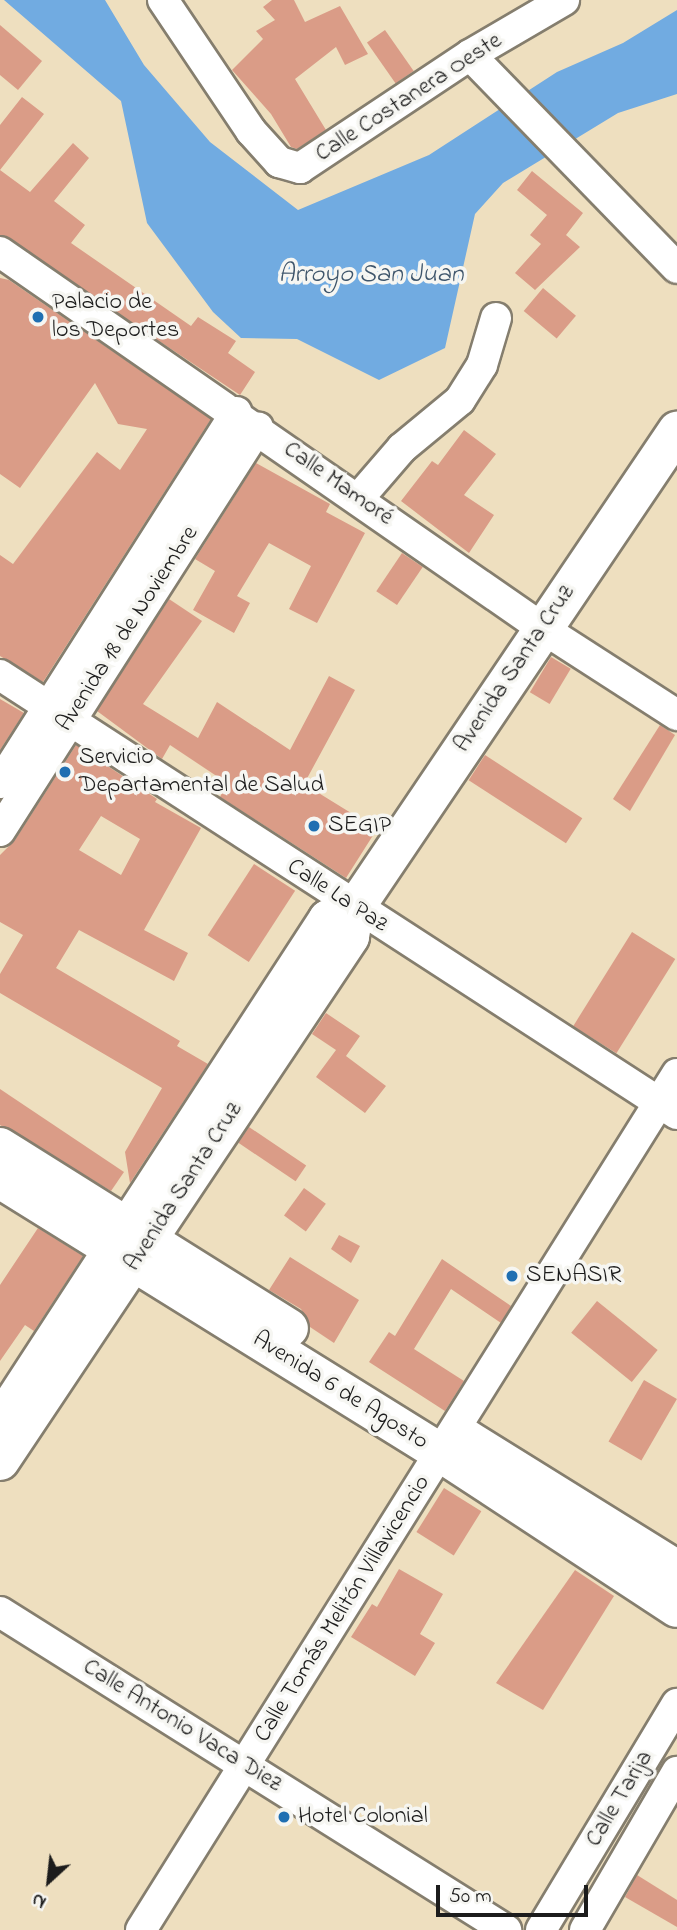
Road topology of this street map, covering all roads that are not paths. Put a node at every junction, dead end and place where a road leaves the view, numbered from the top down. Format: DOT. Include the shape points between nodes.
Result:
graph roads {
  1 [pos="163,0"];
  2 [pos="564,0"];
  3 [pos="470,55"];
  4 [pos="0,252"];
  5 [pos="677,268"];
  6 [pos="496,318"];
  7 [pos="247,420"];
  8 [pos="677,431"];
  9 [pos="358,499"];
  10 [pos="542,628"];
  11 [pos="0,675"];
  12 [pos="58,713"];
  13 [pos="677,715"];
  14 [pos="0,783"];
  15 [pos="0,831"];
  16 [pos="355,908"];
  17 [pos="677,1074"];
  18 [pos="668,1108"];
  19 [pos="0,1147"];
  20 [pos="0,1179"];
  21 [pos="131,1246"];
  22 [pos="0,1423"];
  23 [pos="448,1442"];
  24 [pos="0,1461"];
  25 [pos="677,1570"];
  26 [pos="677,1608"];
  27 [pos="0,1612"];
  28 [pos="677,1704"];
  29 [pos="245,1765"];
  30 [pos="677,1772"];
  31 [pos="141,1930"];
  32 [pos="506,1930"];
  33 [pos="541,1930"];
  34 [pos="585,1930"];
  1 -- 3 [label="street, Calle Costanera Oeste" via="251,131 279,162 300,168"];
  2 -- 3 [label="street, Calle Costanera Oeste"];
  3 -- 5 [label="street"];
  4 -- 7 [label="street, Calle Mamoré"];
  6 -- 9 [label="street" via="482,365 460,400 402,448"];
  7 -- 9 [label="street, Calle Mamoré"];
  7 -- 12 [label="street, Avenida 18 de Noviembre"];
  8 -- 10 [label="main road, Avenida Santa Cruz"];
  9 -- 10 [label="street, Calle Mamoré"];
  10 -- 13 [label="street, Calle Mamoré"];
  10 -- 16 [label="main road, Avenida Santa Cruz"];
  11 -- 12 [label="street, Calle La Paz"];
  12 -- 14 [label="street, Avenida 18 de Noviembre"];
  12 -- 15 [label="street, Avenida 18 de Noviembre"];
  12 -- 16 [label="street, Calle La Paz"];
  16 -- 18 [label="street, Calle La Paz"];
  16 -- 21 [label="main road, Avenida Santa Cruz" via="350,937"];
  17 -- 18 [label="street, Calle Tomás Melitón Villavicencio"];
  18 -- 23 [label="street, Calle Tomás Melitón Villavicencio"];
  19 -- 21 [label="main road, Avenida 6 de Agosto"];
  20 -- 21 [label="main road, Avenida 6 de Agosto"];
  21 -- 22 [label="main road, Avenida Santa Cruz"];
  21 -- 23 [label="main road, Avenida 6 de Agosto"];
  21 -- 24 [label="main road, Avenida Santa Cruz"];
  23 -- 25 [label="main road, Avenida 6 de Agosto"];
  23 -- 26 [label="main road, Avenida 6 de Agosto"];
  23 -- 29 [label="street, Calle Tomás Melitón Villavicencio"];
  27 -- 29 [label="street, Calle Antonio Vaca Diez"];
  28 -- 33 [label="street, Calle Tarija"];
  29 -- 31 [label="street, Calle Tomás Melitón Villavicencio"];
  29 -- 32 [label="street, Calle Antonio Vaca Diez"];
  30 -- 34 [label="street, Calle Tarija"];
}
